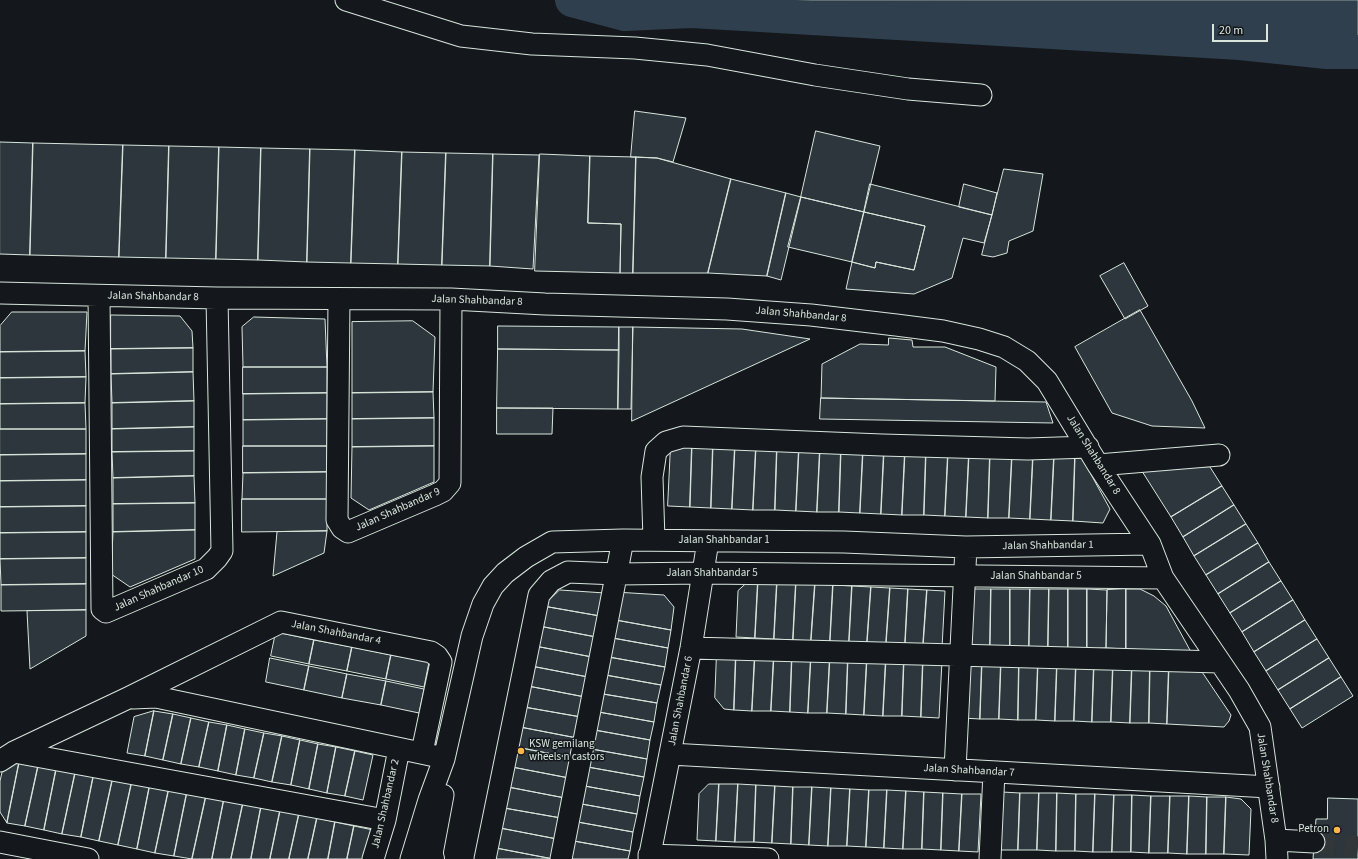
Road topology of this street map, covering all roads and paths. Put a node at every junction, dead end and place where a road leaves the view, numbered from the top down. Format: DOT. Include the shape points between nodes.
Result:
graph roads {
  1 [pos="346,0"];
  2 [pos="982,95"];
  3 [pos="0,293"];
  4 [pos="99,296"];
  5 [pos="217,298"];
  6 [pos="339,299"];
  7 [pos="450,299"];
  8 [pos="1088,447"];
  9 [pos="1219,455"];
  10 [pos="1098,465"];
  11 [pos="624,540"];
  12 [pos="654,540"];
  13 [pos="708,541"];
  14 [pos="1150,544"];
  15 [pos="966,547"];
  16 [pos="704,573"];
  17 [pos="617,574"];
  18 [pos="965,577"];
  19 [pos="1163,578"];
  20 [pos="691,648"];
  21 [pos="960,654"];
  22 [pos="1220,662"];
  23 [pos="128,698"];
  24 [pos="399,748"];
  25 [pos="422,752"];
  26 [pos="670,754"];
  27 [pos="7,757"];
  28 [pos="444,759"];
  29 [pos="955,770"];
  30 [pos="994,772"];
  31 [pos="1269,787"];
  32 [pos="385,820"];
  33 [pos="0,842"];
  34 [pos="1314,842"];
  35 [pos="1276,850"];
  36 [pos="649,857"];
  37 [pos="427,858"];
  38 [pos="88,859"];
  39 [pos="373,859"];
  40 [pos="485,859"];
  41 [pos="561,859"];
  42 [pos="768,859"];
  43 [pos="990,859"];
  1 -- 2 [label="street" via="461,36 532,44 635,48 707,55 908,89"];
  3 -- 4 [label="street, Jalan Shahbandar 8"];
  4 -- 5 [label="street, Jalan Shahbandar 8"];
  4 -- 5 [label="street, Jalan Shahbandar 10" via="102,609 106,612 206,568 222,551"];
  5 -- 6 [label="street, Jalan Shahbandar 8"];
  6 -- 7 [label="street, Jalan Shahbandar 8"];
  6 -- 7 [label="street, Jalan Shahbandar 9" via="338,520 342,528 348,532 435,495 450,483"];
  7 -- 8 [label="street, Jalan Shahbandar 8" via="727,309 811,315 920,328 979,339 1004,347 1027,361 1047,381"];
  8 -- 10 [label="street, Jalan Shahbandar 8"];
  8 -- 12 [label="street" via="882,445 683,437 666,442 656,451 652,477"];
  9 -- 10 [label="street"];
  10 -- 14 [label="street, Jalan Shahbandar 8"];
  11 -- 12 [label="street, Jalan Shahbandar 1"];
  11 -- 17 [label="street"];
  11 -- 28 [label="street, Jalan Shahbandar 1" via="552,542 526,557 493,586 483,604 472,636"];
  12 -- 13 [label="street, Jalan Shahbandar 1"];
  13 -- 15 [label="street, Jalan Shahbandar 1" via="844,542"];
  13 -- 16 [label="street, Jalan Shahbandar 6"];
  14 -- 15 [label="street, Jalan Shahbandar 1"];
  14 -- 19 [label="street, Jalan Shahbandar 8"];
  15 -- 18 [label="street"];
  16 -- 17 [label="street, Jalan Shahbandar 5"];
  16 -- 18 [label="street, Jalan Shahbandar 5"];
  16 -- 20 [label="street, Jalan Shahbandar 6"];
  17 -- 40 [label="street, Jalan Shahbandar 5" via="568,572 551,581 539,595"];
  17 -- 41 [label="street"];
  18 -- 19 [label="street, Jalan Shahbandar 5"];
  18 -- 21 [label="street"];
  19 -- 22 [label="street, Jalan Shahbandar 8"];
  20 -- 21 [label="street"];
  20 -- 26 [label="street, Jalan Shahbandar 6"];
  21 -- 22 [label="street"];
  21 -- 29 [label="street"];
  22 -- 31 [label="street, Jalan Shahbandar 8" via="1260,727"];
  23 -- 24 [label="street, Jalan Shahbandar 4" via="156,697"];
  23 -- 25 [label="street, Jalan Shahbandar 4" via="281,622 431,652 437,656 441,662"];
  23 -- 27 [label="street, Jalan Shahbandar 4"];
  24 -- 25 [label="street, Jalan Shahbandar 4"];
  24 -- 32 [label="street, Jalan Shahbandar 2"];
  25 -- 28 [label="street, Jalan Shahbandar 4"];
  26 -- 29 [label="street, Jalan Shahbandar 7"];
  26 -- 36 [label="street, Jalan Shahbandar 6"];
  27 -- 32 [label="street"];
  28 -- 37 [label="street, Jalan Shahbandar 1" via="442,798"];
  29 -- 30 [label="street, Jalan Shahbandar 7"];
  30 -- 31 [label="street, Jalan Shahbandar 7"];
  30 -- 43 [label="street"];
  31 -- 35 [label="street, Jalan Shahbandar 8"];
  32 -- 39 [label="street, Jalan Shahbandar 2"];
  33 -- 38 [label="street"];
  34 -- 35 [label="street"];
  36 -- 42 [label="street"];
}
